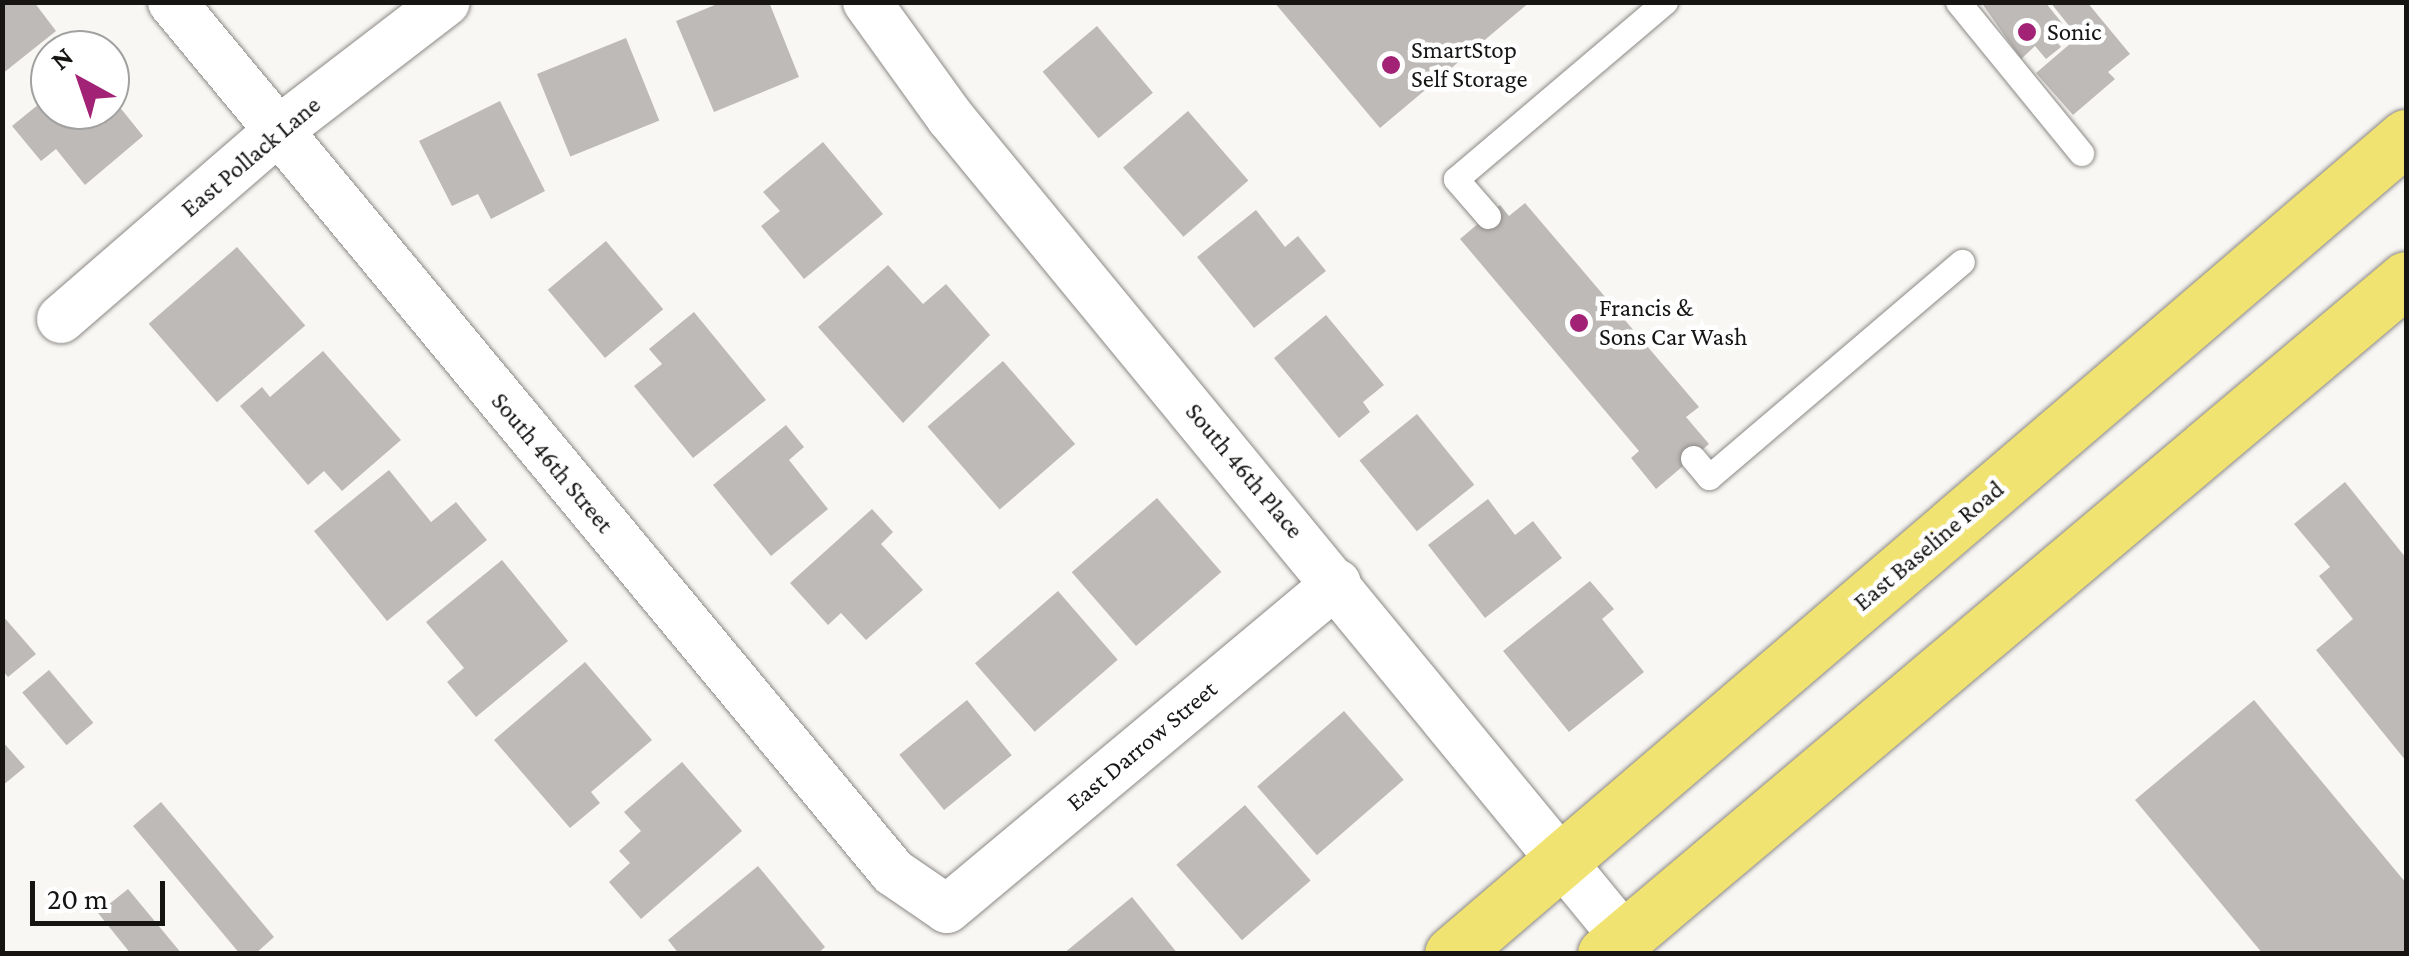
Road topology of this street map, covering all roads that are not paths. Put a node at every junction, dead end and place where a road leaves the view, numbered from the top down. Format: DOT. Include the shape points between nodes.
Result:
graph roads {
  1 [pos="172,2"];
  2 [pos="446,2"];
  3 [pos="868,2"];
  4 [pos="1665,2"];
  5 [pos="1958,2"];
  6 [pos="279,130"];
  7 [pos="2406,137"];
  8 [pos="2081,153"];
  9 [pos="1488,216"];
  10 [pos="1962,262"];
  11 [pos="2406,280"];
  12 [pos="62,319"];
  13 [pos="1693,458"];
  14 [pos="1337,582"];
  15 [pos="1563,861"];
  16 [pos="947,909"];
  17 [pos="1615,945"];
  18 [pos="1452,954"];
  1 -- 6 [label="street, South 46th Street"];
  2 -- 6 [label="street, East Pollack Lane"];
  3 -- 14 [label="street, South 46th Place" via="950,117"];
  4 -- 9 [label="lane" via="1456,179"];
  5 -- 8 [label="lane"];
  6 -- 12 [label="street, East Pollack Lane"];
  6 -- 16 [label="street, South 46th Street" via="893,872"];
  7 -- 15 [label="main road, East Baseline Road"];
  10 -- 13 [label="lane" via="1709,477"];
  11 -- 17 [label="main road"];
  14 -- 15 [label="street, South 46th Place"];
  14 -- 16 [label="street, East Darrow Street"];
  15 -- 17 [label="street, South 46th Place"];
  15 -- 18 [label="main road, East Baseline Road"];
}
